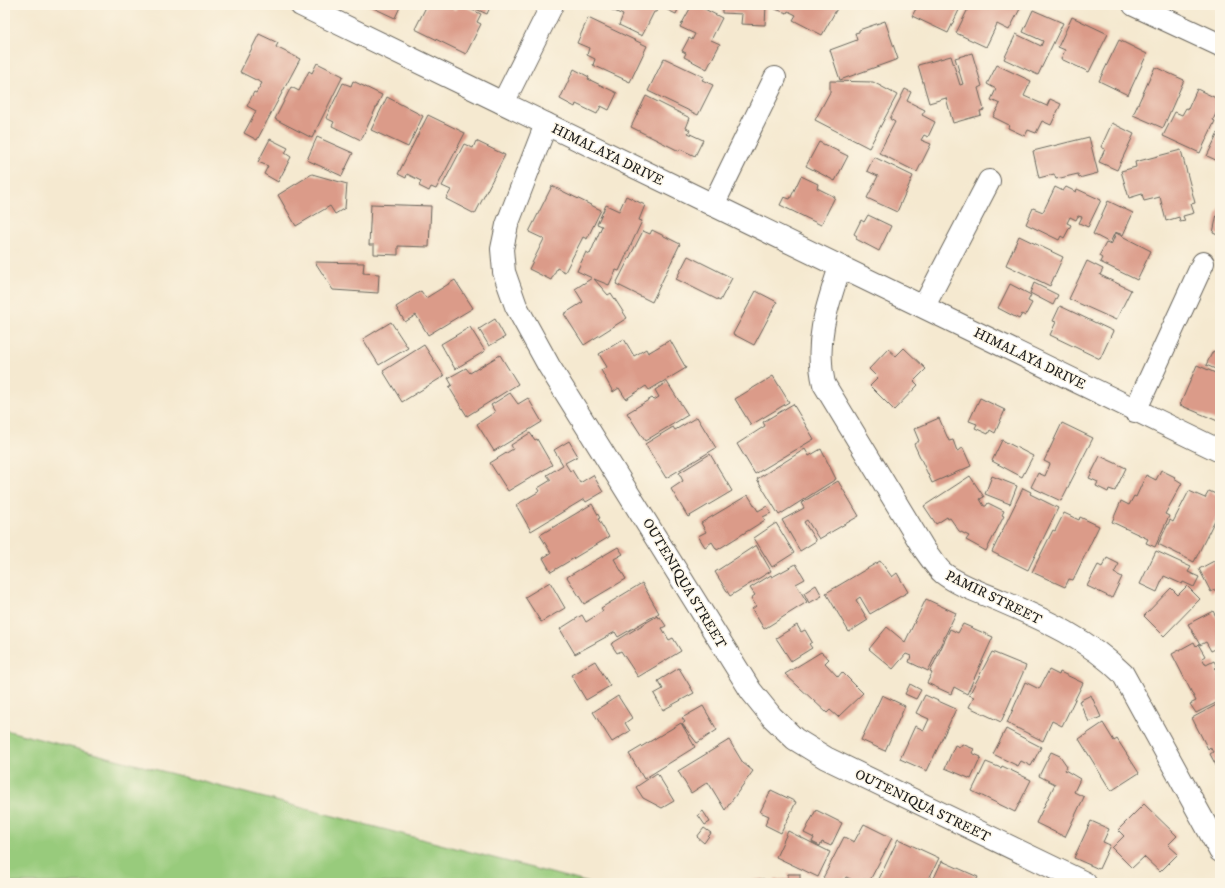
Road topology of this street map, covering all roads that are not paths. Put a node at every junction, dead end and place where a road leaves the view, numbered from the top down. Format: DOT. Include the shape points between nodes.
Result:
graph roads {
  1 [pos="301,5"];
  2 [pos="552,5"];
  3 [pos="1134,5"];
  4 [pos="1220,45"];
  5 [pos="775,78"];
  6 [pos="503,103"];
  7 [pos="546,124"];
  8 [pos="989,182"];
  9 [pos="713,205"];
  10 [pos="1203,263"];
  11 [pos="840,266"];
  12 [pos="924,306"];
  13 [pos="1135,411"];
  14 [pos="1220,451"];
  15 [pos="1220,851"];
  16 [pos="1085,883"];
  1 -- 6 [label="street, HIMALAYA DRIVE"];
  2 -- 6 [label="street"];
  3 -- 4 [label="street"];
  5 -- 9 [label="street"];
  6 -- 7 [label="street, HIMALAYA DRIVE"];
  7 -- 9 [label="street, HIMALAYA DRIVE"];
  7 -- 16 [label="street, OUTENIQUA STREET" via="507,225 502,249 504,272 516,306 549,366 751,691 772,717 795,739 826,758"];
  8 -- 12 [label="street"];
  9 -- 11 [label="street, HIMALAYA DRIVE"];
  10 -- 13 [label="street"];
  11 -- 12 [label="street, HIMALAYA DRIVE"];
  11 -- 15 [label="street, PAMIR STREET" via="820,341 819,365 824,384 924,549 943,573 1083,641 1123,674"];
  12 -- 13 [label="street, HIMALAYA DRIVE"];
  13 -- 14 [label="street, HIMALAYA DRIVE"];
}
